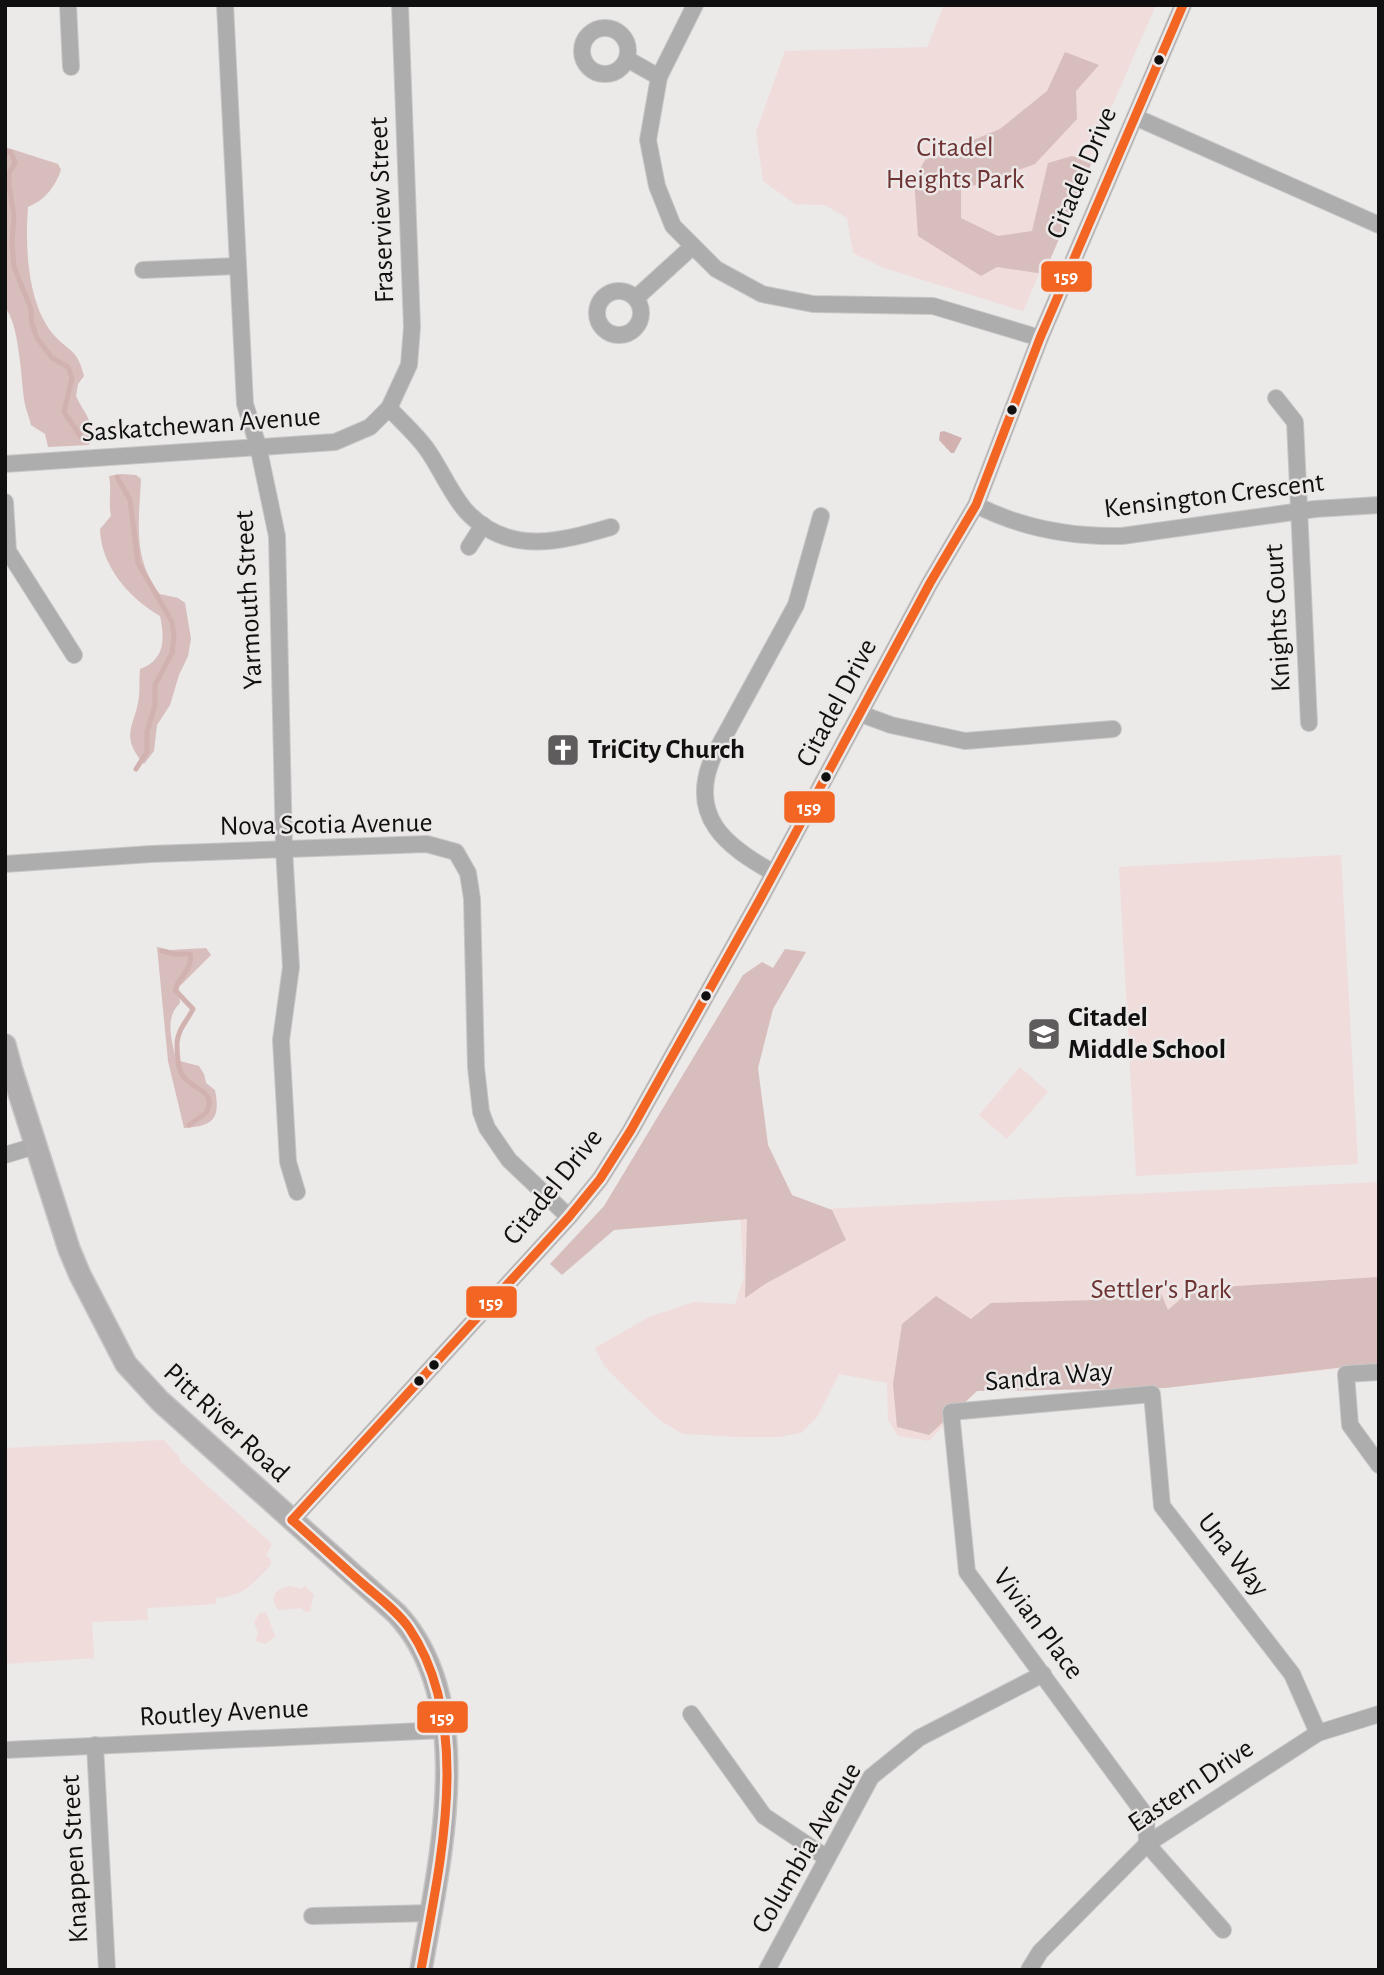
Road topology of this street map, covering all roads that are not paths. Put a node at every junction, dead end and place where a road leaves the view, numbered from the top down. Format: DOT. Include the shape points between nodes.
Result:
graph roads {
  1 [pos="68,5"];
  2 [pos="225,5"];
  3 [pos="400,5"];
  4 [pos="695,5"];
  5 [pos="1184,5"];
  6 [pos="627,59"];
  7 [pos="72,67"];
  8 [pos="659,77"];
  9 [pos="1135,117"];
  10 [pos="1379,225"];
  11 [pos="693,246"];
  12 [pos="237,266"];
  13 [pos="143,270"];
  14 [pos="636,298"];
  15 [pos="1040,338"];
  16 [pos="1276,398"];
  17 [pos="389,408"];
  18 [pos="258,446"];
  19 [pos="5,464"];
  20 [pos="5,502"];
  21 [pos="976,505"];
  22 [pos="1379,505"];
  23 [pos="1299,511"];
  24 [pos="821,516"];
  25 [pos="483,525"];
  26 [pos="611,527"];
  27 [pos="469,547"];
  28 [pos="7,552"];
  29 [pos="74,655"];
  30 [pos="861,714"];
  31 [pos="1309,723"];
  32 [pos="1113,729"];
  33 [pos="284,849"];
  34 [pos="5,864"];
  35 [pos="774,873"];
  36 [pos="5,1045"];
  37 [pos="35,1146"];
  38 [pos="5,1155"];
  39 [pos="297,1192"];
  40 [pos="569,1217"];
  41 [pos="1379,1372"];
  42 [pos="1152,1394"];
  43 [pos="951,1412"];
  44 [pos="1379,1465"];
  45 [pos="292,1520"];
  46 [pos="1043,1674"];
  47 [pos="691,1714"];
  48 [pos="1379,1714"];
  49 [pos="444,1730"];
  50 [pos="1318,1733"];
  51 [pos="94,1745"];
  52 [pos="5,1750"];
  53 [pos="1147,1844"];
  54 [pos="827,1858"];
  55 [pos="431,1913"];
  56 [pos="312,1916"];
  57 [pos="1223,1930"];
  58 [pos="107,1970"];
  59 [pos="421,1970"];
  60 [pos="767,1970"];
  61 [pos="1029,1970"];
  1 -- 7 [label="street"];
  2 -- 12 [label="street, Yarmouth Street"];
  3 -- 17 [label="street, Fraserview Street" via="412,327 409,365"];
  4 -- 8 [label="street"];
  5 -- 9 [label="street, Citadel Drive"];
  6 -- 8 [label="street"];
  8 -- 11 [label="street" via="648,140 657,186 673,226"];
  9 -- 10 [label="street"];
  9 -- 15 [label="street, Citadel Drive"];
  11 -- 14 [label="street"];
  11 -- 15 [label="street" via="716,269 762,294 813,304 933,306"];
  12 -- 13 [label="street"];
  12 -- 18 [label="street, Yarmouth Street" via="245,404"];
  15 -- 21 [label="street, Citadel Drive"];
  16 -- 23 [label="street, Knights Court" via="1295,422"];
  17 -- 18 [label="street, Saskatchewan Avenue" via="370,427 335,442"];
  17 -- 25 [label="street" via="425,446 466,510"];
  18 -- 19 [label="street, Saskatchewan Avenue"];
  18 -- 33 [label="street, Yarmouth Street" via="277,536"];
  20 -- 28 [label="street"];
  21 -- 23 [label="street, Kensington Crescent" via="1003,519 1093,537"];
  21 -- 30 [label="street, Citadel Drive"];
  22 -- 23 [label="street, Kensington Crescent"];
  23 -- 31 [label="street, Knights Court"];
  24 -- 35 [label="street" via="796,605 705,779 713,825 732,847"];
  25 -- 26 [label="street" via="493,533 527,541 565,540"];
  25 -- 27 [label="street"];
  28 -- 29 [label="street"];
  30 -- 32 [label="street" via="965,741"];
  30 -- 35 [label="street, Citadel Drive"];
  33 -- 34 [label="street, Nova Scotia Avenue"];
  33 -- 39 [label="street, Yarmouth Street" via="291,967 281,1040 288,1162"];
  33 -- 40 [label="street, Nova Scotia Avenue" via="428,844 456,852 468,873 472,899 481,1112 509,1160"];
  35 -- 40 [label="street, Citadel Drive" via="631,1130"];
  36 -- 37 [label="main road, Pitt River Road"];
  37 -- 38 [label="street"];
  37 -- 45 [label="main road, Pitt River Road" via="69,1249 126,1364 160,1401"];
  40 -- 45 [label="street, Citadel Drive"];
  41 -- 44 [label="street" via="1346,1374 1350,1425"];
  42 -- 43 [label="street, Sandra Way"];
  42 -- 50 [label="street, Una Way" via="1162,1506 1293,1674"];
  43 -- 46 [label="street, Vivian Place" via="967,1572"];
  45 -- 49 [label="main road, Pitt River Road" via="407,1625 432,1671"];
  46 -- 53 [label="street, Vivian Place" via="1146,1816"];
  46 -- 54 [label="street, Columbia Avenue" via="919,1738 872,1777"];
  47 -- 54 [label="street" via="764,1816"];
  48 -- 50 [label="street, Eastern Drive"];
  49 -- 51 [label="street, Routley Avenue"];
  49 -- 55 [label="main road, Pitt River Road" via="446,1800"];
  50 -- 53 [label="street, Eastern Drive"];
  51 -- 52 [label="street, Routley Avenue"];
  51 -- 58 [label="street, Knappen Street"];
  53 -- 57 [label="street"];
  53 -- 61 [label="street, Eastern Drive" via="1040,1952"];
  54 -- 60 [label="street, Columbia Avenue"];
  55 -- 56 [label="street"];
  55 -- 59 [label="main road, Pitt River Road"];
}
